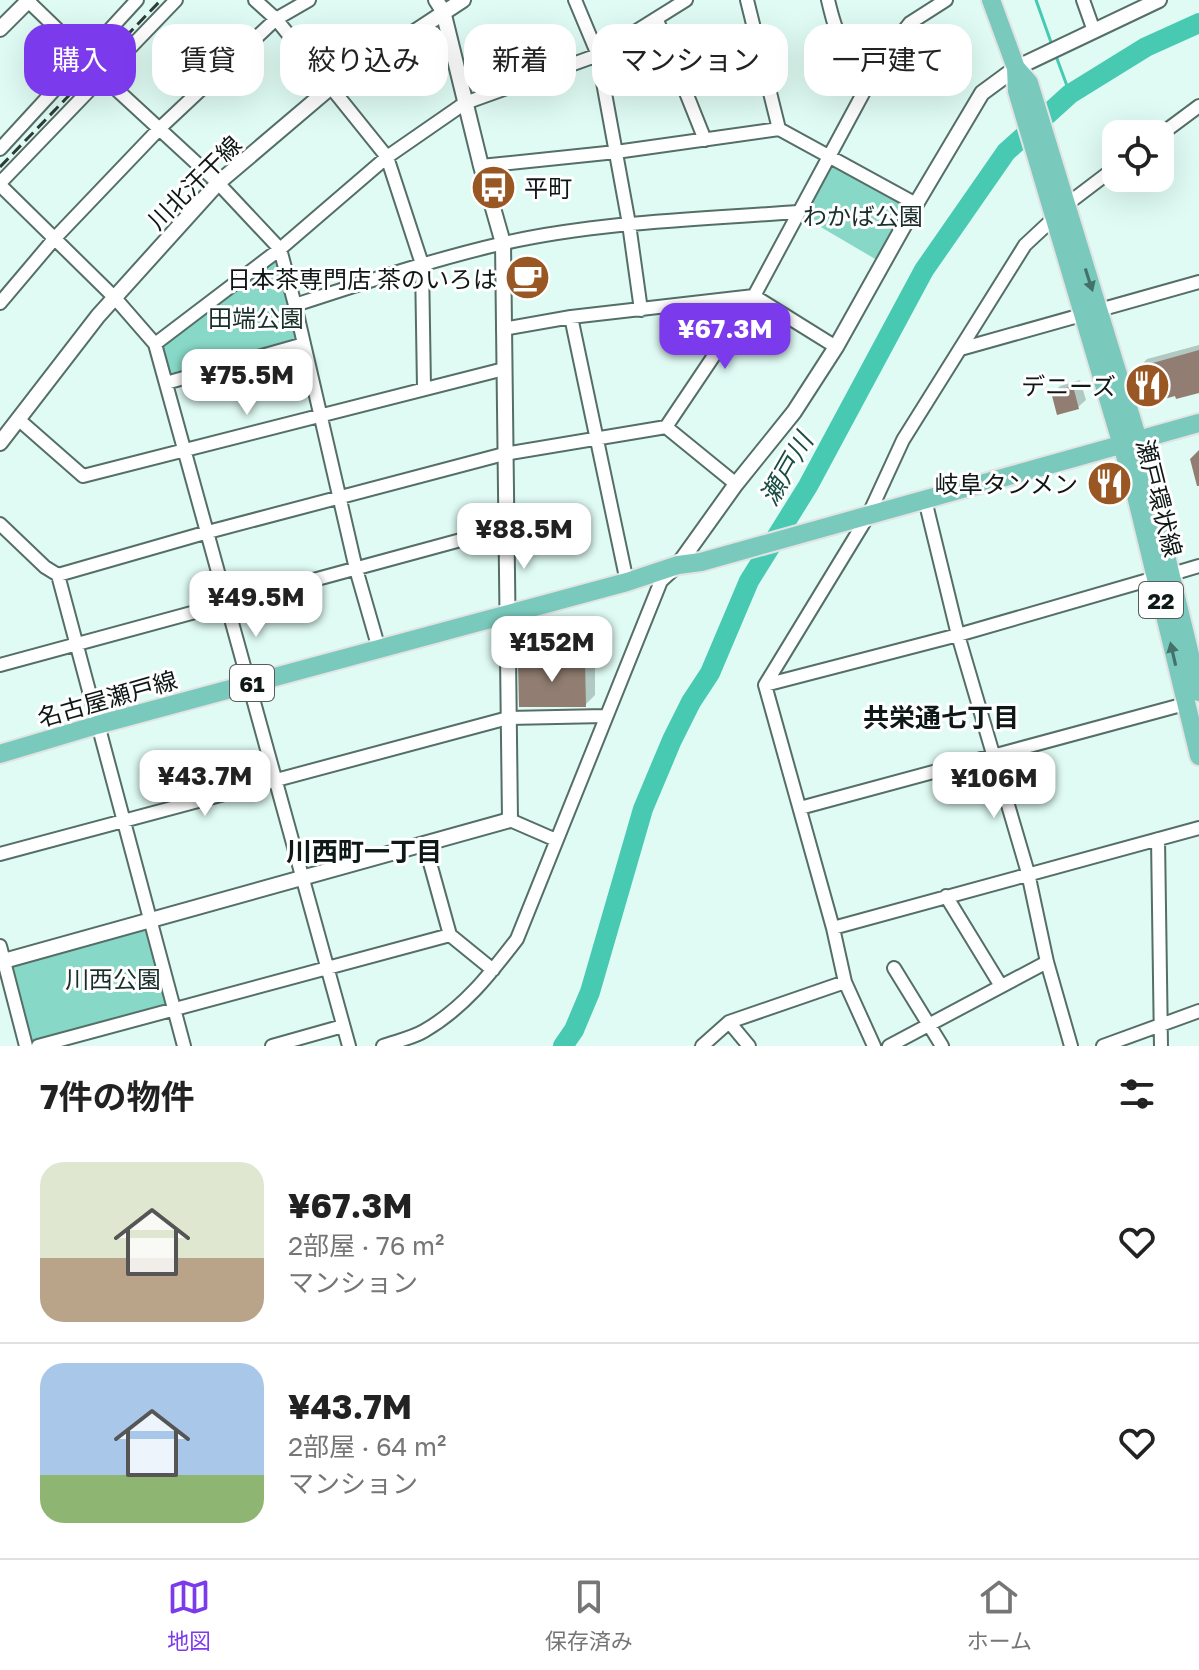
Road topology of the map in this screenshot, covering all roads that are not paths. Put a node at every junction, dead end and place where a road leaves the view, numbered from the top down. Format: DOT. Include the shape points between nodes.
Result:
graph roads {
  1 [pos="28,0"];
  2 [pos="137,0"];
  3 [pos="176,0"];
  4 [pos="255,0"];
  5 [pos="309,0"];
  6 [pos="463,0"];
  7 [pos="575,0"];
  8 [pos="686,0"];
  9 [pos="747,0"];
  10 [pos="828,0"];
  11 [pos="946,0"];
  12 [pos="991,0"];
  13 [pos="1083,0"];
  14 [pos="1159,0"];
  15 [pos="440,6"];
  16 [pos="276,19"];
  17 [pos="657,20"];
  18 [pos="52,24"];
  19 [pos="115,24"];
  20 [pos="280,24"];
  21 [pos="416,24"];
  22 [pos="650,24"];
  23 [pos="834,24"];
  24 [pos="909,24"];
  25 [pos="0,29"];
  26 [pos="1094,31"];
  27 [pos="592,41"];
  28 [pos="136,42"];
  29 [pos="592,57"];
  30 [pos="1016,68"];
  31 [pos="48,96"];
  32 [pos="85,96"];
  33 [pos="124,96"];
  34 [pos="320,96"];
  35 [pos="338,96"];
  36 [pos="606,96"];
  37 [pos="862,96"];
  38 [pos="465,103"];
  39 [pos="1199,106"];
  40 [pos="1174,125"];
  41 [pos="160,128"];
  42 [pos="779,129"];
  43 [pos="705,140"];
  44 [pos="0,149"];
  45 [pos="616,152"];
  46 [pos="387,157"];
  47 [pos="829,158"];
  48 [pos="481,166"];
  49 [pos="1102,178"];
  50 [pos="218,183"];
  51 [pos="0,184"];
  52 [pos="916,204"];
  53 [pos="1060,211"];
  54 [pos="798,212"];
  55 [pos="629,224"];
  56 [pos="55,238"];
  57 [pos="503,243"];
  58 [pos="280,249"];
  59 [pos="422,264"];
  60 [pos="1199,282"];
  61 [pos="754,296"];
  62 [pos="115,298"];
  63 [pos="0,303"];
  64 [pos="295,305"];
  65 [pos="641,310"];
  66 [pos="1092,312"];
  67 [pos="571,317"];
  68 [pos="503,329"];
  69 [pos="155,344"];
  70 [pos="304,344"];
  71 [pos="836,347"];
  72 [pos="964,348"];
  73 [pos="504,369"];
  74 [pos="166,383"];
  75 [pos="424,388"];
  76 [pos="319,417"];
  77 [pos="18,419"];
  78 [pos="1199,423"];
  79 [pos="666,427"];
  80 [pos="595,439"];
  81 [pos="1130,442"];
  82 [pos="0,443"];
  83 [pos="184,451"];
  84 [pos="504,454"];
  85 [pos="736,484"];
  86 [pos="339,498"];
  87 [pos="925,500"];
  88 [pos="860,518"];
  89 [pos="0,524"];
  90 [pos="505,528"];
  91 [pos="208,532"];
  92 [pos="678,565"];
  93 [pos="1199,566"];
  94 [pos="356,569"];
  95 [pos="58,575"];
  96 [pos="1164,576"];
  97 [pos="627,582"];
  98 [pos="228,603"];
  99 [pos="506,614"];
  100 [pos="958,635"];
  101 [pos="76,644"];
  102 [pos="379,649"];
  103 [pos="0,665"];
  104 [pos="249,684"];
  105 [pos="765,685"];
  106 [pos="1192,698"];
  107 [pos="605,716"];
  108 [pos="508,718"];
  109 [pos="97,725"];
  110 [pos="0,754"];
  111 [pos="1199,756"];
  112 [pos="994,757"];
  113 [pos="277,779"];
  114 [pos="800,808"];
  115 [pos="510,820"];
  116 [pos="123,821"];
  117 [pos="1199,828"];
  118 [pos="1158,839"];
  119 [pos="556,840"];
  120 [pos="425,845"];
  121 [pos="0,854"];
  122 [pos="1028,873"];
  123 [pos="302,878"];
  124 [pos="946,896"];
  125 [pos="151,920"];
  126 [pos="833,928"];
  127 [pos="450,935"];
  128 [pos="1,957"];
  129 [pos="1047,962"];
  130 [pos="327,968"];
  131 [pos="894,968"];
  132 [pos="493,970"];
  133 [pos="845,982"];
  134 [pos="1001,986"];
  135 [pos="174,1011"];
  136 [pos="1199,1011"];
  137 [pos="729,1022"];
  138 [pos="929,1024"];
  139 [pos="1161,1024"];
  140 [pos="343,1026"];
  141 [pos="26,1046"];
  142 [pos="38,1046"];
  143 [pos="184,1046"];
  144 [pos="272,1046"];
  145 [pos="349,1046"];
  146 [pos="383,1046"];
  147 [pos="702,1046"];
  148 [pos="749,1046"];
  149 [pos="874,1046"];
  150 [pos="889,1046"];
  151 [pos="942,1046"];
  152 [pos="1071,1046"];
  153 [pos="1103,1046"];
  154 [pos="1161,1046"];
  1 -- 18 [label="street"];
  1 -- 25 [label="street"];
  2 -- 19 [label="street"];
  3 -- 28 [label="street"];
  4 -- 16 [label="street"];
  5 -- 16 [label="street"];
  6 -- 15 [label="street, 川北汗干線"];
  7 -- 27 [label="street"];
  8 -- 17 [label="street"];
  9 -- 42 [label="street"];
  10 -- 23 [label="street"];
  11 -- 24 [label="street"];
  12 -- 30 [label="main road, 瀬戸環状線 / 22"];
  13 -- 26 [label="street"];
  14 -- 26 [label="street"];
  15 -- 21 [label="street, 川北汗干線"];
  15 -- 38 [label="street"];
  16 -- 20 [label="street"];
  16 -- 41 [label="street"];
  17 -- 22 [label="street"];
  17 -- 43 [label="street"];
  26 -- 30 [label="street"];
  29 -- 38 [label="street"];
  30 -- 52 [label="street" via="982,93"];
  30 -- 53 [label="main road, 瀬戸環状線 / 22" via="1017,91"];
  31 -- 44 [label="street"];
  32 -- 51 [label="street"];
  33 -- 41 [label="street"];
  34 -- 50 [label="street, 川北汗干線"];
  35 -- 46 [label="street"];
  36 -- 45 [label="street"];
  37 -- 47 [label="street"];
  38 -- 46 [label="street"];
  38 -- 48 [label="street"];
  39 -- 40 [label="street"];
  41 -- 50 [label="street"];
  41 -- 56 [label="street"];
  42 -- 43 [label="street"];
  42 -- 47 [label="street"];
  43 -- 45 [label="street"];
  45 -- 48 [label="street"];
  45 -- 55 [label="street"];
  46 -- 58 [label="street"];
  46 -- 59 [label="street"];
  47 -- 52 [label="street"];
  47 -- 54 [label="street"];
  48 -- 57 [label="street"];
  49 -- 53 [label="street"];
  50 -- 58 [label="street"];
  50 -- 62 [label="street, 川北汗干線"];
  51 -- 56 [label="street"];
  52 -- 71 [label="street"];
  53 -- 66 [label="main road, 瀬戸環状線 / 22"];
  53 -- 72 [label="street" via="1025,245"];
  54 -- 55 [label="street"];
  54 -- 61 [label="street"];
  55 -- 57 [label="street"];
  55 -- 65 [label="street"];
  56 -- 62 [label="street"];
  56 -- 63 [label="street"];
  57 -- 59 [label="street"];
  57 -- 68 [label="street"];
  58 -- 64 [label="street"];
  58 -- 69 [label="street"];
  59 -- 64 [label="street"];
  59 -- 75 [label="street"];
  60 -- 66 [label="street"];
  61 -- 65 [label="street"];
  61 -- 71 [label="street"];
  61 -- 79 [label="street"];
  62 -- 69 [label="street"];
  62 -- 77 [label="street, 川北汗干線"];
  64 -- 70 [label="street"];
  65 -- 67 [label="street"];
  66 -- 72 [label="street"];
  66 -- 81 [label="main road, 瀬戸環状線 / 22"];
  67 -- 68 [label="street"];
  67 -- 80 [label="street"];
  68 -- 73 [label="street"];
  69 -- 74 [label="street"];
  70 -- 74 [label="street"];
  70 -- 76 [label="street"];
  71 -- 85 [label="street" via="794,412"];
  72 -- 88 [label="street" via="903,440"];
  73 -- 75 [label="street"];
  73 -- 84 [label="street"];
  74 -- 83 [label="street"];
  75 -- 76 [label="street"];
  76 -- 83 [label="street"];
  76 -- 86 [label="street"];
  77 -- 82 [label="street, 川北汗干線"];
  77 -- 83 [label="street" via="83,476"];
  78 -- 81 [label="main road, 名古屋瀬戸線 / 61"];
  79 -- 80 [label="street"];
  79 -- 85 [label="street"];
  80 -- 84 [label="street"];
  80 -- 97 [label="street"];
  81 -- 87 [label="main road, 名古屋瀬戸線 / 61"];
  81 -- 96 [label="main road, 瀬戸環状線 / 22"];
  83 -- 91 [label="street"];
  84 -- 86 [label="street"];
  84 -- 90 [label="street"];
  85 -- 92 [label="street"];
  86 -- 91 [label="street"];
  86 -- 94 [label="street"];
  87 -- 88 [label="main road, 名古屋瀬戸線 / 61"];
  87 -- 100 [label="street"];
  88 -- 92 [label="main road, 名古屋瀬戸線 / 61"];
  88 -- 105 [label="street"];
  89 -- 95 [label="street"];
  90 -- 94 [label="street"];
  90 -- 99 [label="street"];
  91 -- 95 [label="street"];
  91 -- 98 [label="street"];
  92 -- 97 [label="main road, 名古屋瀬戸線 / 61"];
  92 -- 107 [label="street" via="661,581"];
  93 -- 96 [label="street"];
  94 -- 98 [label="street"];
  94 -- 102 [label="street"];
  95 -- 101 [label="street"];
  96 -- 100 [label="street"];
  96 -- 106 [label="main road, 瀬戸環状線 / 22"];
  97 -- 99 [label="main road, 名古屋瀬戸線 / 61"];
  98 -- 101 [label="street"];
  98 -- 104 [label="street"];
  99 -- 102 [label="main road, 名古屋瀬戸線 / 61"];
  99 -- 108 [label="street"];
  100 -- 105 [label="street"];
  100 -- 112 [label="street"];
  101 -- 103 [label="street"];
  101 -- 109 [label="street"];
  102 -- 104 [label="main road, 名古屋瀬戸線 / 61"];
  104 -- 109 [label="main road, 名古屋瀬戸線 / 61"];
  104 -- 113 [label="street"];
  105 -- 114 [label="street"];
  106 -- 111 [label="main road, 瀬戸環状線 / 22"];
  106 -- 112 [label="street"];
  107 -- 108 [label="street"];
  107 -- 119 [label="street"];
  108 -- 113 [label="street"];
  108 -- 115 [label="street"];
  109 -- 110 [label="main road, 名古屋瀬戸線 / 61"];
  109 -- 116 [label="street"];
  112 -- 114 [label="street"];
  112 -- 122 [label="street"];
  113 -- 116 [label="street"];
  113 -- 123 [label="street"];
  114 -- 126 [label="street"];
  115 -- 119 [label="street"];
  115 -- 120 [label="street"];
  116 -- 121 [label="street"];
  116 -- 125 [label="street"];
  117 -- 118 [label="street"];
  118 -- 122 [label="street"];
  118 -- 139 [label="street"];
  119 -- 132 [label="street" via="517,939"];
  120 -- 123 [label="street"];
  120 -- 127 [label="street"];
  122 -- 124 [label="street"];
  122 -- 129 [label="street"];
  123 -- 125 [label="street"];
  123 -- 130 [label="street"];
  124 -- 126 [label="street"];
  124 -- 134 [label="street"];
  125 -- 128 [label="street"];
  125 -- 135 [label="street"];
  126 -- 133 [label="street"];
  127 -- 130 [label="street"];
  127 -- 132 [label="street"];
  128 -- 141 [label="street"];
  129 -- 134 [label="street"];
  129 -- 152 [label="street"];
  130 -- 135 [label="street"];
  130 -- 140 [label="street"];
  131 -- 138 [label="street"];
  132 -- 146 [label="street" via="451,1013 422,1033"];
  133 -- 137 [label="street"];
  133 -- 149 [label="street"];
  134 -- 138 [label="street"];
  135 -- 142 [label="street"];
  135 -- 143 [label="street"];
  136 -- 139 [label="street"];
  137 -- 147 [label="street"];
  137 -- 148 [label="street"];
  138 -- 150 [label="street"];
  138 -- 151 [label="street"];
  139 -- 153 [label="street"];
  139 -- 154 [label="street"];
  140 -- 144 [label="street"];
  140 -- 145 [label="street"];
}
